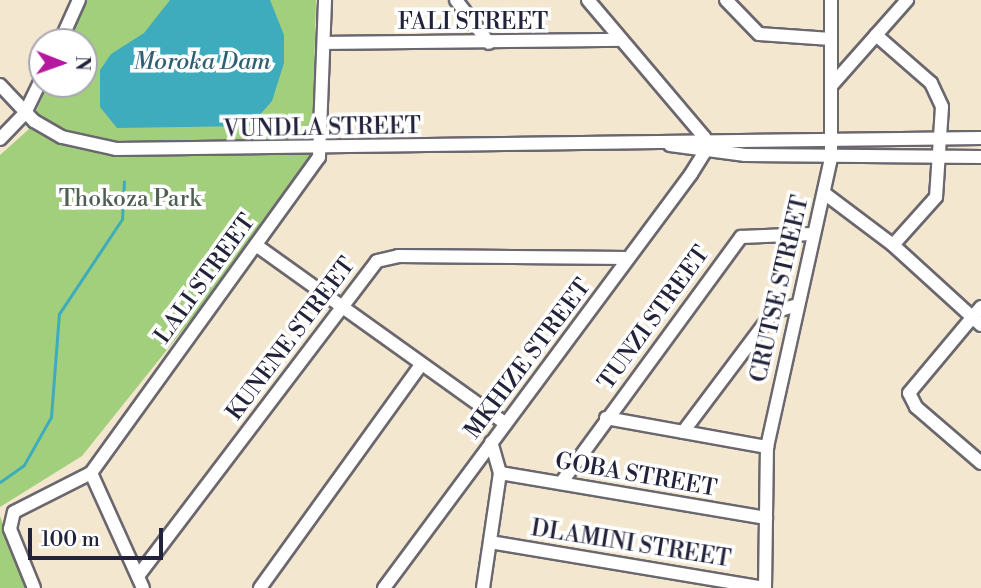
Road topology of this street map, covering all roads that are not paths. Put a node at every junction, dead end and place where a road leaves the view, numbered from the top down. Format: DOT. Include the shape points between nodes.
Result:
graph roads {
  1 [pos="325,0"];
  2 [pos="456,0"];
  3 [pos="589,0"];
  4 [pos="726,0"];
  5 [pos="831,0"];
  6 [pos="907,0"];
  7 [pos="75,2"];
  8 [pos="65,28"];
  9 [pos="876,35"];
  10 [pos="831,39"];
  11 [pos="621,40"];
  12 [pos="325,43"];
  13 [pos="489,43"];
  14 [pos="0,85"];
  15 [pos="831,86"];
  16 [pos="32,98"];
  17 [pos="25,113"];
  18 [pos="704,137"];
  19 [pos="941,137"];
  20 [pos="981,138"];
  21 [pos="0,139"];
  22 [pos="831,139"];
  23 [pos="666,144"];
  24 [pos="322,149"];
  25 [pos="704,153"];
  26 [pos="942,156"];
  27 [pos="981,157"];
  28 [pos="831,158"];
  29 [pos="824,193"];
  30 [pos="812,234"];
  31 [pos="256,245"];
  32 [pos="893,245"];
  33 [pos="628,258"];
  34 [pos="794,306"];
  35 [pos="340,307"];
  36 [pos="978,317"];
  37 [pos="420,366"];
  38 [pos="607,418"];
  39 [pos="506,424"];
  40 [pos="683,432"];
  41 [pos="491,442"];
  42 [pos="767,447"];
  43 [pos="981,463"];
  44 [pos="91,473"];
  45 [pos="500,473"];
  46 [pos="561,483"];
  47 [pos="765,518"];
  48 [pos="490,542"];
  49 [pos="140,582"];
  50 [pos="34,588"];
  51 [pos="260,588"];
  52 [pos="384,588"];
  53 [pos="483,588"];
  54 [pos="764,588"];
  1 -- 12 [label="street"];
  2 -- 13 [label="street"];
  3 -- 11 [label="street"];
  4 -- 10 [label="street" via="759,34"];
  5 -- 10 [label="street, CRUTSE STREET"];
  6 -- 9 [label="street"];
  7 -- 8 [label="street"];
  9 -- 15 [label="street"];
  9 -- 19 [label="street" via="937,89"];
  10 -- 15 [label="street, CRUTSE STREET"];
  11 -- 13 [label="street, FALI STREET"];
  11 -- 18 [label="street"];
  12 -- 13 [label="street, FALI STREET"];
  12 -- 24 [label="street"];
  14 -- 17 [label="street, VUNDLA STREET"];
  15 -- 22 [label="street, CRUTSE STREET"];
  16 -- 17 [label="street"];
  17 -- 21 [label="street"];
  17 -- 24 [label="street, VUNDLA STREET" via="62,137 95,147"];
  18 -- 22 [label="street, VUNDLA STREET"];
  18 -- 23 [label="street, VUNDLA STREET"];
  18 -- 25 [label="street"];
  19 -- 20 [label="street, VUNDLA STREET"];
  19 -- 22 [label="street, VUNDLA STREET"];
  19 -- 26 [label="street"];
  22 -- 28 [label="street, CRUTSE STREET"];
  23 -- 24 [label="street, VUNDLA STREET"];
  23 -- 25 [label="street, VUNDLA STREET"];
  24 -- 31 [label="street, LALI STREET"];
  25 -- 28 [label="street, VUNDLA STREET"];
  25 -- 33 [label="street, MKHIZE STREET"];
  26 -- 27 [label="street, VUNDLA STREET"];
  26 -- 28 [label="street, VUNDLA STREET"];
  26 -- 32 [label="street" via="936,197"];
  28 -- 29 [label="street, CRUTSE STREET"];
  29 -- 30 [label="street, CRUTSE STREET"];
  29 -- 32 [label="street"];
  30 -- 34 [label="street, CRUTSE STREET"];
  30 -- 38 [label="street, TUNZI STREET" via="741,237"];
  31 -- 35 [label="street"];
  31 -- 44 [label="street, LALI STREET"];
  32 -- 36 [label="street"];
  33 -- 35 [label="street, KUNENE STREET" via="386,257 369,268"];
  33 -- 39 [label="street, MKHIZE STREET"];
  34 -- 40 [label="street" via="772,312"];
  34 -- 42 [label="street, CRUTSE STREET"];
  35 -- 37 [label="street"];
  35 -- 49 [label="street, KUNENE STREET"];
  36 -- 43 [label="street" via="909,393 916,407"];
  37 -- 39 [label="street"];
  37 -- 51 [label="street"];
  38 -- 40 [label="street"];
  38 -- 46 [label="street, TUNZI STREET"];
  39 -- 41 [label="street, MKHIZE STREET"];
  40 -- 42 [label="street"];
  41 -- 45 [label="street"];
  41 -- 52 [label="street, MKHIZE STREET"];
  42 -- 47 [label="street, CRUTSE STREET"];
  44 -- 49 [label="street"];
  44 -- 50 [label="street, LALI STREET" via="17,509 10,524"];
  45 -- 46 [label="street, GOBA STREET"];
  45 -- 48 [label="street"];
  46 -- 47 [label="street, GOBA STREET"];
  47 -- 54 [label="street, CRUTSE STREET"];
  48 -- 53 [label="street"];
  48 -- 54 [label="street, DLAMINI STREET"];
}
